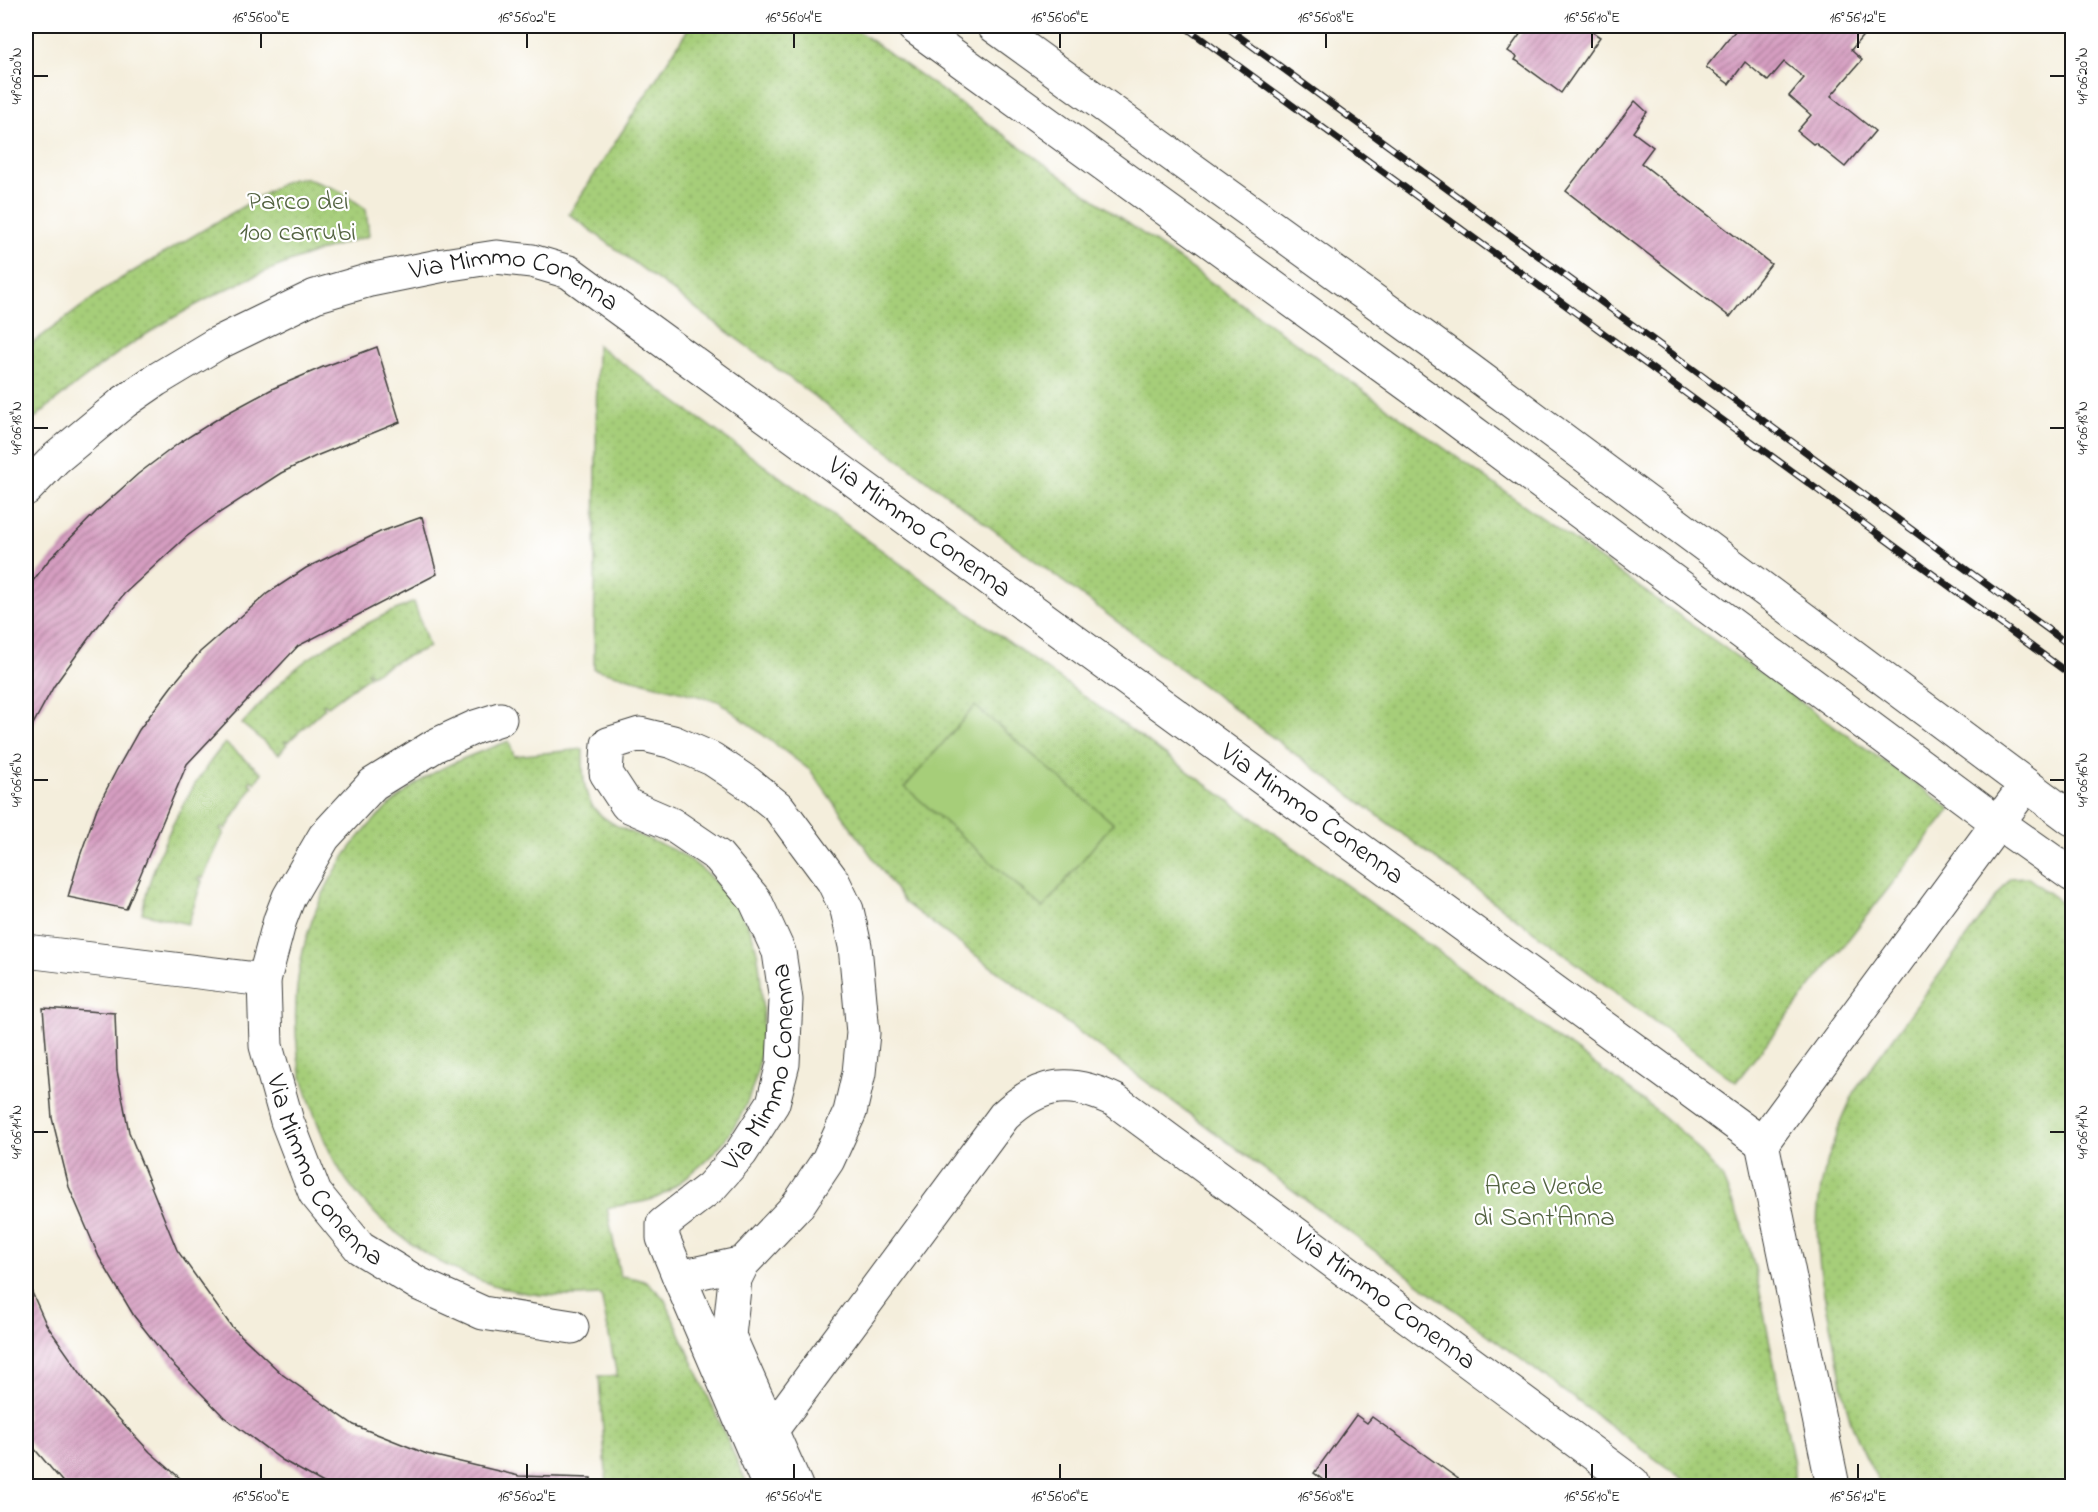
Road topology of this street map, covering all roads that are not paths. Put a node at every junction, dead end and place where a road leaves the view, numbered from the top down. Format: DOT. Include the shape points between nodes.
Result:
graph roads {
  1 [pos="913,26"];
  2 [pos="994,26"];
  3 [pos="26,489"];
  4 [pos="500,720"];
  5 [pos="2026,785"];
  6 [pos="2073,819"];
  7 [pos="1997,822"];
  8 [pos="2073,875"];
  9 [pos="26,951"];
  10 [pos="264,980"];
  11 [pos="1762,1143"];
  12 [pos="743,1263"];
  13 [pos="679,1277"];
  14 [pos="572,1328"];
  15 [pos="771,1431"];
  16 [pos="1633,1483"];
  17 [pos="769,1486"];
  18 [pos="795,1486"];
  19 [pos="1833,1486"];
  1 -- 7 [label="street" via="1439,407"];
  2 -- 5 [label="street" via="1477,375"];
  3 -- 11 [label="street, Via Mimmo Conenna" via="55,459 156,380 216,344 315,296 370,280 496,257 532,261 569,272"];
  4 -- 10 [label="street, Via Mimmo Conenna" via="436,745 373,784 324,837 280,920"];
  5 -- 6 [label="street"];
  5 -- 7 [label="street"];
  7 -- 8 [label="street"];
  7 -- 11 [label="street"];
  9 -- 10 [label="street"];
  10 -- 14 [label="street, Via Mimmo Conenna" via="266,1046 287,1121 315,1192 360,1248 419,1284 483,1313"];
  11 -- 19 [label="street"];
  12 -- 13 [label="street"];
  12 -- 13 [label="street, Via Mimmo Conenna" via="798,1205 828,1160 850,1112 863,1033 855,946 847,910 833,881 778,807 712,759 673,742 640,734 608,744 606,773 627,805 671,824 718,856 755,900 778,952 786,1000 783,1064 773,1103 741,1153 711,1188 663,1224 663,1238"];
  12 -- 15 [label="street, Via Mimmo Conenna" via="735,1279 729,1336"];
  13 -- 17 [label="street, Via Mimmo Conenna"];
  15 -- 16 [label="street, Via Mimmo Conenna" via="1004,1116 1034,1094 1054,1087 1076,1086 1116,1101"];
  15 -- 18 [label="street, Via Mimmo Conenna"];
}
